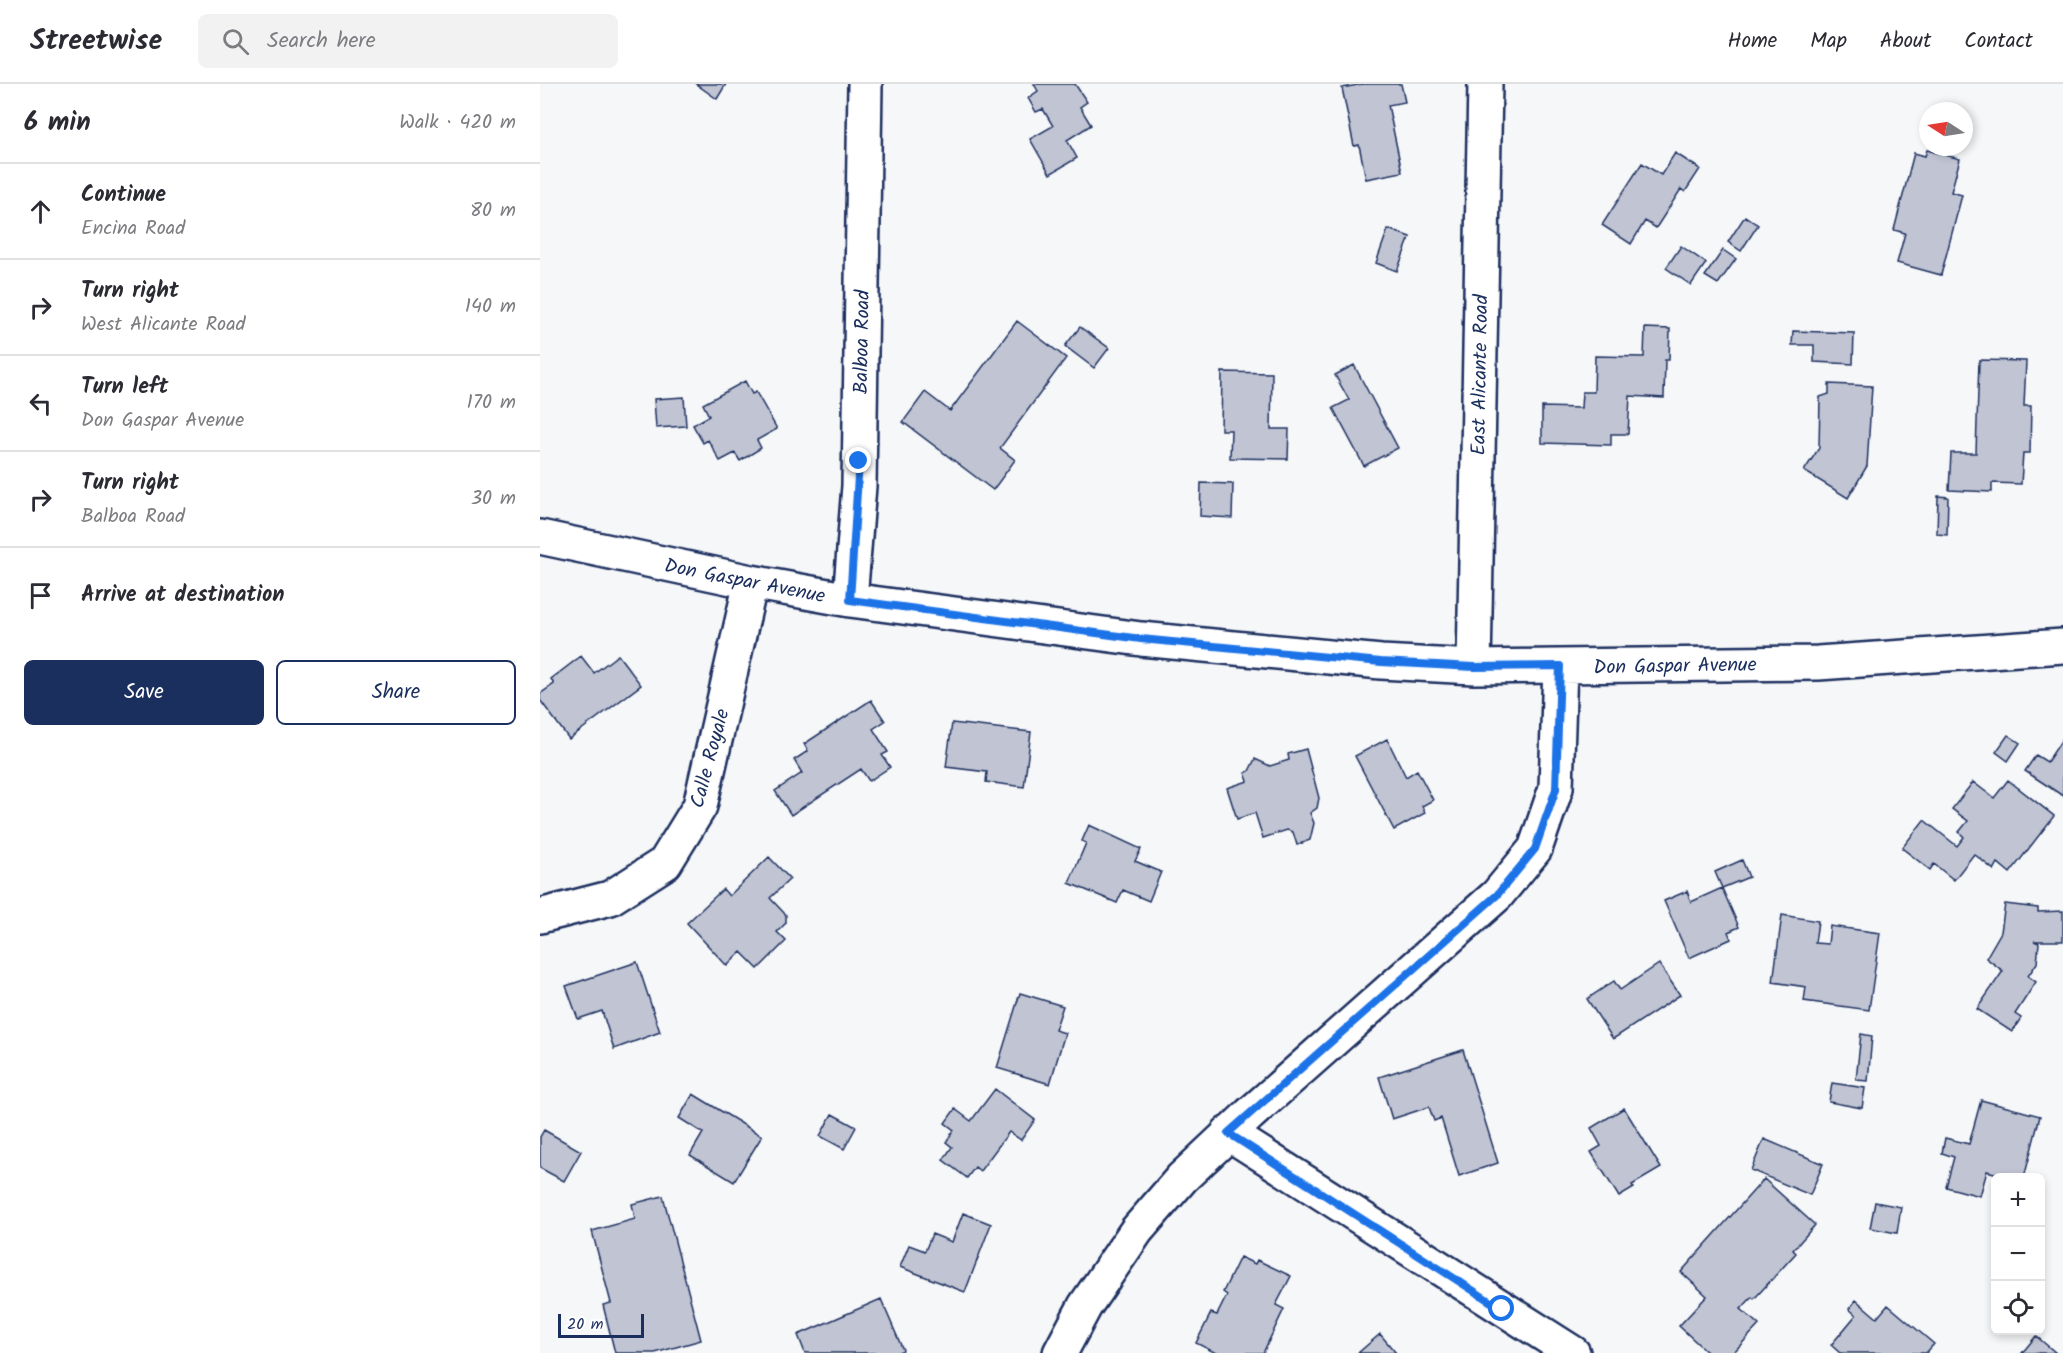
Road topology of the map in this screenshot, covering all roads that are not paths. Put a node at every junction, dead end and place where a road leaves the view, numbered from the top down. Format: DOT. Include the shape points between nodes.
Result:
graph roads {
  1 [pos="865,84"];
  2 [pos="1485,84"];
  3 [pos="540,537"];
  4 [pos="751,582"];
  5 [pos="850,600"];
  6 [pos="2063,646"];
  7 [pos="1560,666"];
  8 [pos="1474,667"];
  9 [pos="540,916"];
  10 [pos="1228,1133"];
  11 [pos="1060,1353"];
  12 [pos="1573,1353"];
  1 -- 5 [label="street, Balboa Road" via="859,486"];
  2 -- 8 [label="street, East Alicante Road"];
  3 -- 4 [label="street, Don Gaspar Avenue"];
  4 -- 5 [label="street, Don Gaspar Avenue"];
  4 -- 9 [label="street, Calle Royale" via="700,806 665,863 610,898"];
  5 -- 8 [label="street, Don Gaspar Avenue" via="1141,639"];
  6 -- 7 [label="street, Don Gaspar Avenue" via="1818,663"];
  7 -- 8 [label="street, Don Gaspar Avenue"];
  7 -- 10 [label="street" via="1556,789 1535,849 1497,895"];
  10 -- 11 [label="street" via="1137,1230 1085,1306"];
  10 -- 12 [label="street"];
}
